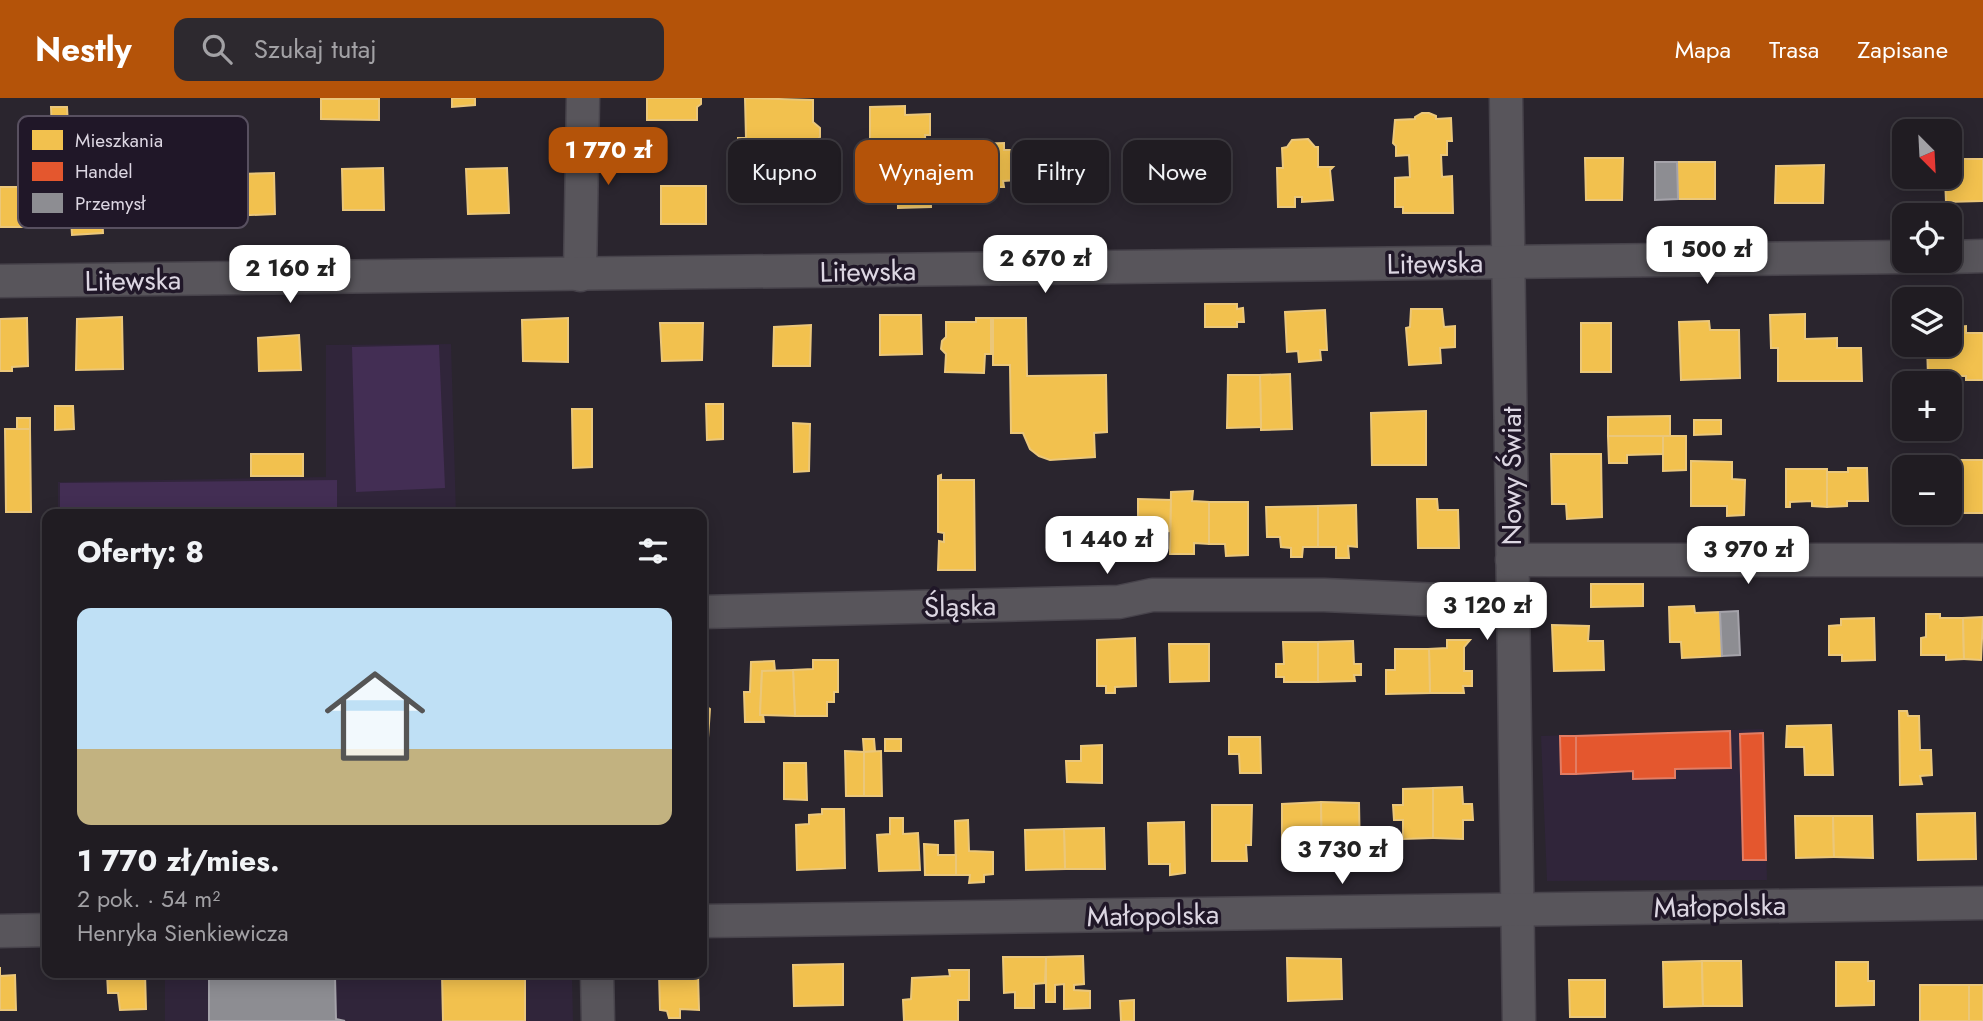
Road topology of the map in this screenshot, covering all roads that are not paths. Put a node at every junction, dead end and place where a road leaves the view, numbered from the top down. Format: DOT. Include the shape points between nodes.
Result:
graph roads {
  1 [pos="583,98"];
  2 [pos="1506,98"];
  3 [pos="1983,256"];
  4 [pos="1892,257"];
  5 [pos="1962,257"];
  6 [pos="1509,262"];
  7 [pos="580,275"];
  8 [pos="0,281"];
  9 [pos="1512,560"];
  10 [pos="1983,560"];
  11 [pos="1512,603"];
  12 [pos="707,612"];
  13 [pos="1983,904"];
  14 [pos="1517,908"];
  15 [pos="707,921"];
  16 [pos="42,930"];
  17 [pos="0,931"];
  18 [pos="597,978"];
  19 [pos="598,1021"];
  20 [pos="1519,1021"];
  1 -- 7 [label="street"];
  2 -- 6 [label="street, Nowy Świat"];
  3 -- 5 [label="street"];
  4 -- 6 [label="street, Litewska"];
  6 -- 7 [label="street, Litewska"];
  6 -- 9 [label="street, Nowy Świat"];
  7 -- 8 [label="street, Litewska"];
  9 -- 10 [label="street"];
  9 -- 11 [label="street, Nowy Świat"];
  11 -- 12 [label="street, Śląska" via="1324,595 1152,595 1119,602"];
  11 -- 14 [label="street, Nowy Świat"];
  13 -- 14 [label="street, Małopolska"];
  14 -- 15 [label="street, Małopolska"];
  14 -- 20 [label="street, Nowy Świat"];
  16 -- 17 [label="street"];
  18 -- 19 [label="street"];
}
